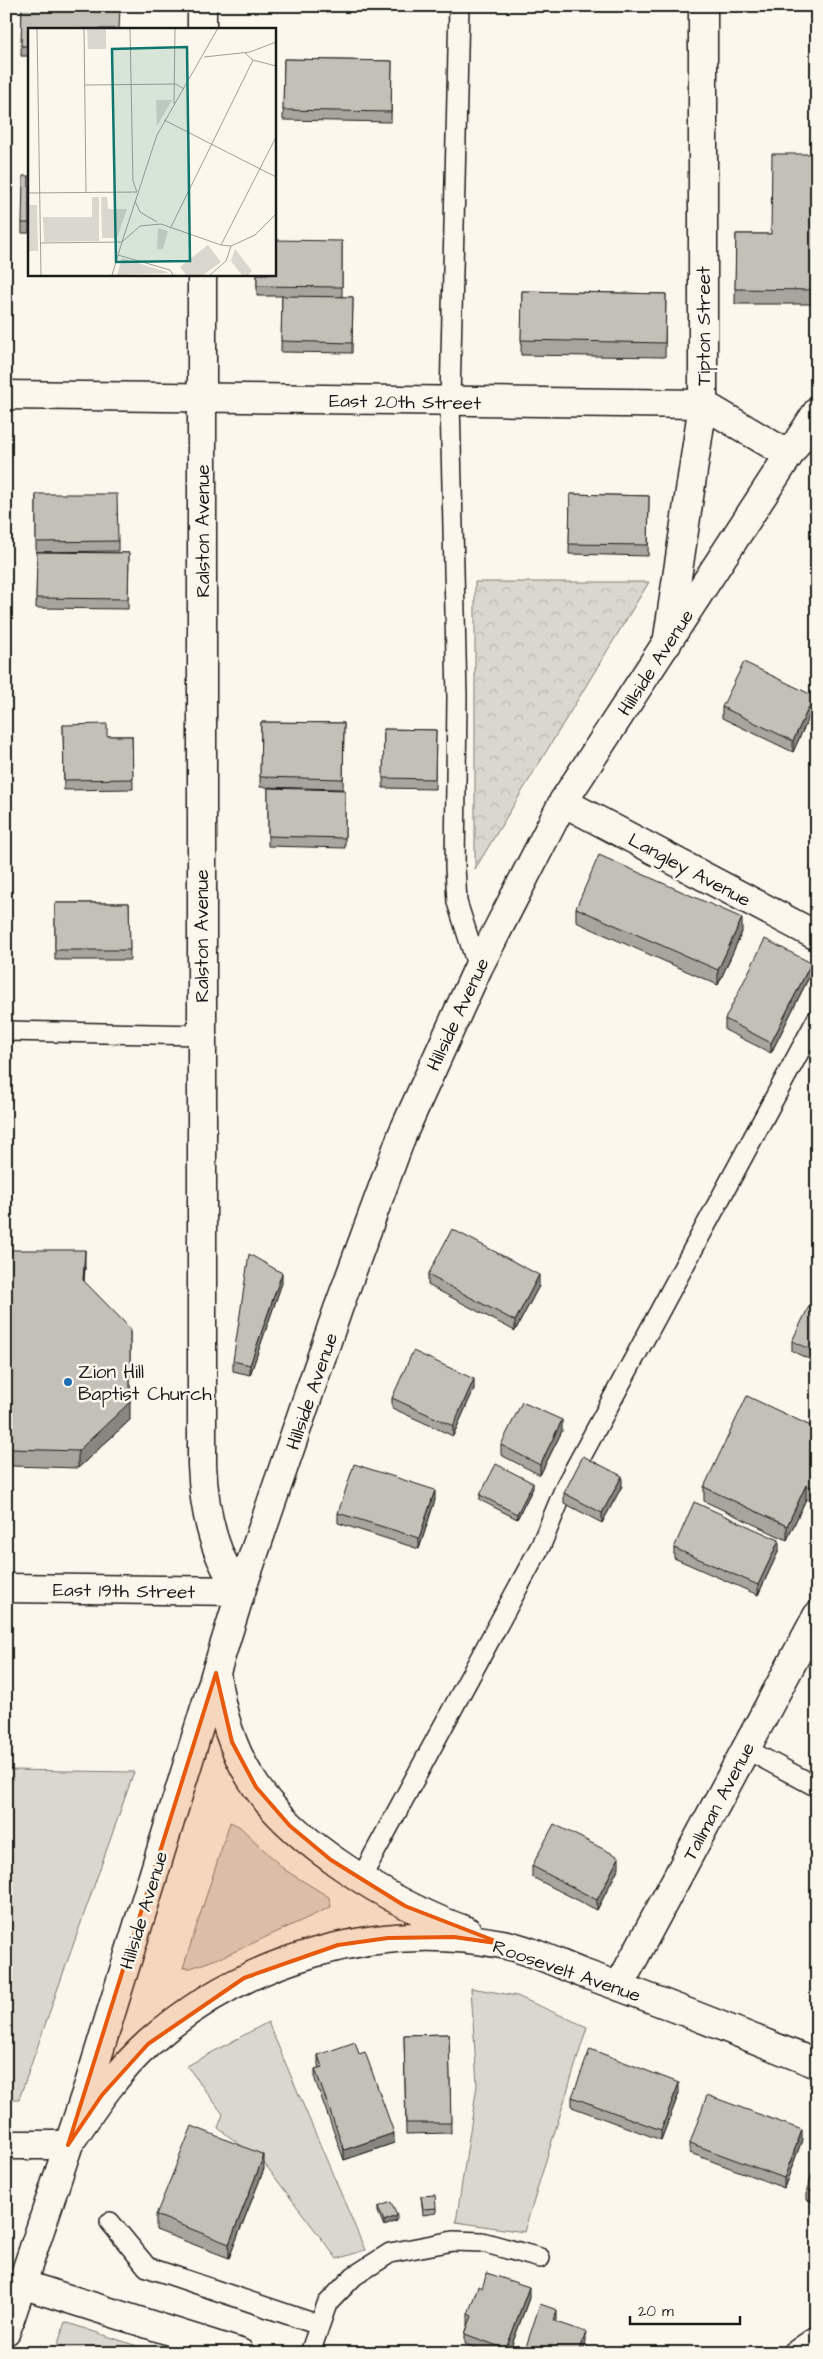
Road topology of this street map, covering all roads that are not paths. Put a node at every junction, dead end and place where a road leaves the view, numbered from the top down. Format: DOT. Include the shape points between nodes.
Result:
graph roads {
  1 [pos="202,6"];
  2 [pos="459,6"];
  3 [pos="703,6"];
  4 [pos="202,28"];
  5 [pos="202,275"];
  6 [pos="6,395"];
  7 [pos="202,398"];
  8 [pos="450,401"];
  9 [pos="703,404"];
  10 [pos="817,412"];
  11 [pos="789,455"];
  12 [pos="667,644"];
  13 [pos="563,802"];
  14 [pos="817,936"];
  15 [pos="478,968"];
  16 [pos="817,1019"];
  17 [pos="8,1032"];
  18 [pos="200,1035"];
  19 [pos="6,1588"];
  20 [pos="241,1591"];
  21 [pos="817,1616"];
  22 [pos="216,1673"];
  23 [pos="746,1749"];
  24 [pos="817,1787"];
  25 [pos="360,1880"];
  26 [pos="503,1944"];
  27 [pos="619,1986"];
  28 [pos="817,2064"];
  29 [pos="6,2145"];
  30 [pos="68,2145"];
  31 [pos="110,2222"];
  32 [pos="540,2258"];
  33 [pos="21,2284"];
  34 [pos="319,2326"];
  35 [pos="6,2331"];
  36 [pos="817,2335"];
  37 [pos="240,2353"];
  38 [pos="310,2353"];
  39 [pos="791,2353"];
  1 -- 4 [label="street"];
  2 -- 8 [label="lane"];
  3 -- 9 [label="street, Tipton Street"];
  5 -- 7 [label="street, Ralston Avenue"];
  6 -- 7 [label="street, East 20th Street"];
  7 -- 8 [label="street, East 20th Street"];
  7 -- 18 [label="street, Ralston Avenue"];
  8 -- 9 [label="street, East 20th Street"];
  8 -- 15 [label="lane" via="457,697 454,867 457,902"];
  9 -- 11 [label="street, East 20th Street"];
  9 -- 12 [label="street, Tipton Street"];
  10 -- 11 [label="street, Hillside Avenue"];
  11 -- 12 [label="street, Hillside Avenue"];
  12 -- 13 [label="street, Hillside Avenue"];
  13 -- 14 [label="street, Langley Avenue"];
  13 -- 15 [label="street, Hillside Avenue"];
  15 -- 20 [label="street, Hillside Avenue" via="422,1090 378,1198"];
  16 -- 25 [label="lane" via="571,1476 541,1545"];
  17 -- 18 [label="lane"];
  18 -- 20 [label="street, Ralston Avenue" via="203,1479 217,1547"];
  19 -- 20 [label="street, East 19th Street"];
  20 -- 22 [label="street, Hillside Avenue"];
  21 -- 23 [label="street, Tallman Avenue"];
  22 -- 25 [label="street, Hillside Avenue" via="221,1709 232,1742 256,1787 290,1826"];
  22 -- 30 [label="street, Hillside Avenue"];
  23 -- 24 [label="lane"];
  23 -- 27 [label="street, Tallman Avenue"];
  25 -- 26 [label="street, Hillside Avenue" via="437,1921"];
  26 -- 27 [label="street, Roosevelt Avenue"];
  26 -- 30 [label="street, Roosevelt Avenue" via="454,1937 388,1938 338,1945 244,1978 173,2023 148,2044 102,2095"];
  27 -- 28 [label="street, Roosevelt Avenue"];
  29 -- 30 [label="street"];
  30 -- 33 [label="street, Roosevelt Avenue"];
  31 -- 34 [label="lane" via="147,2267"];
  32 -- 34 [label="lane" via="482,2242 453,2241 390,2253 354,2276 327,2304"];
  33 -- 35 [label="street, Roosevelt Avenue"];
  33 -- 37 [label="street"];
  34 -- 38 [label="lane"];
  36 -- 39 [label="lane"];
}
